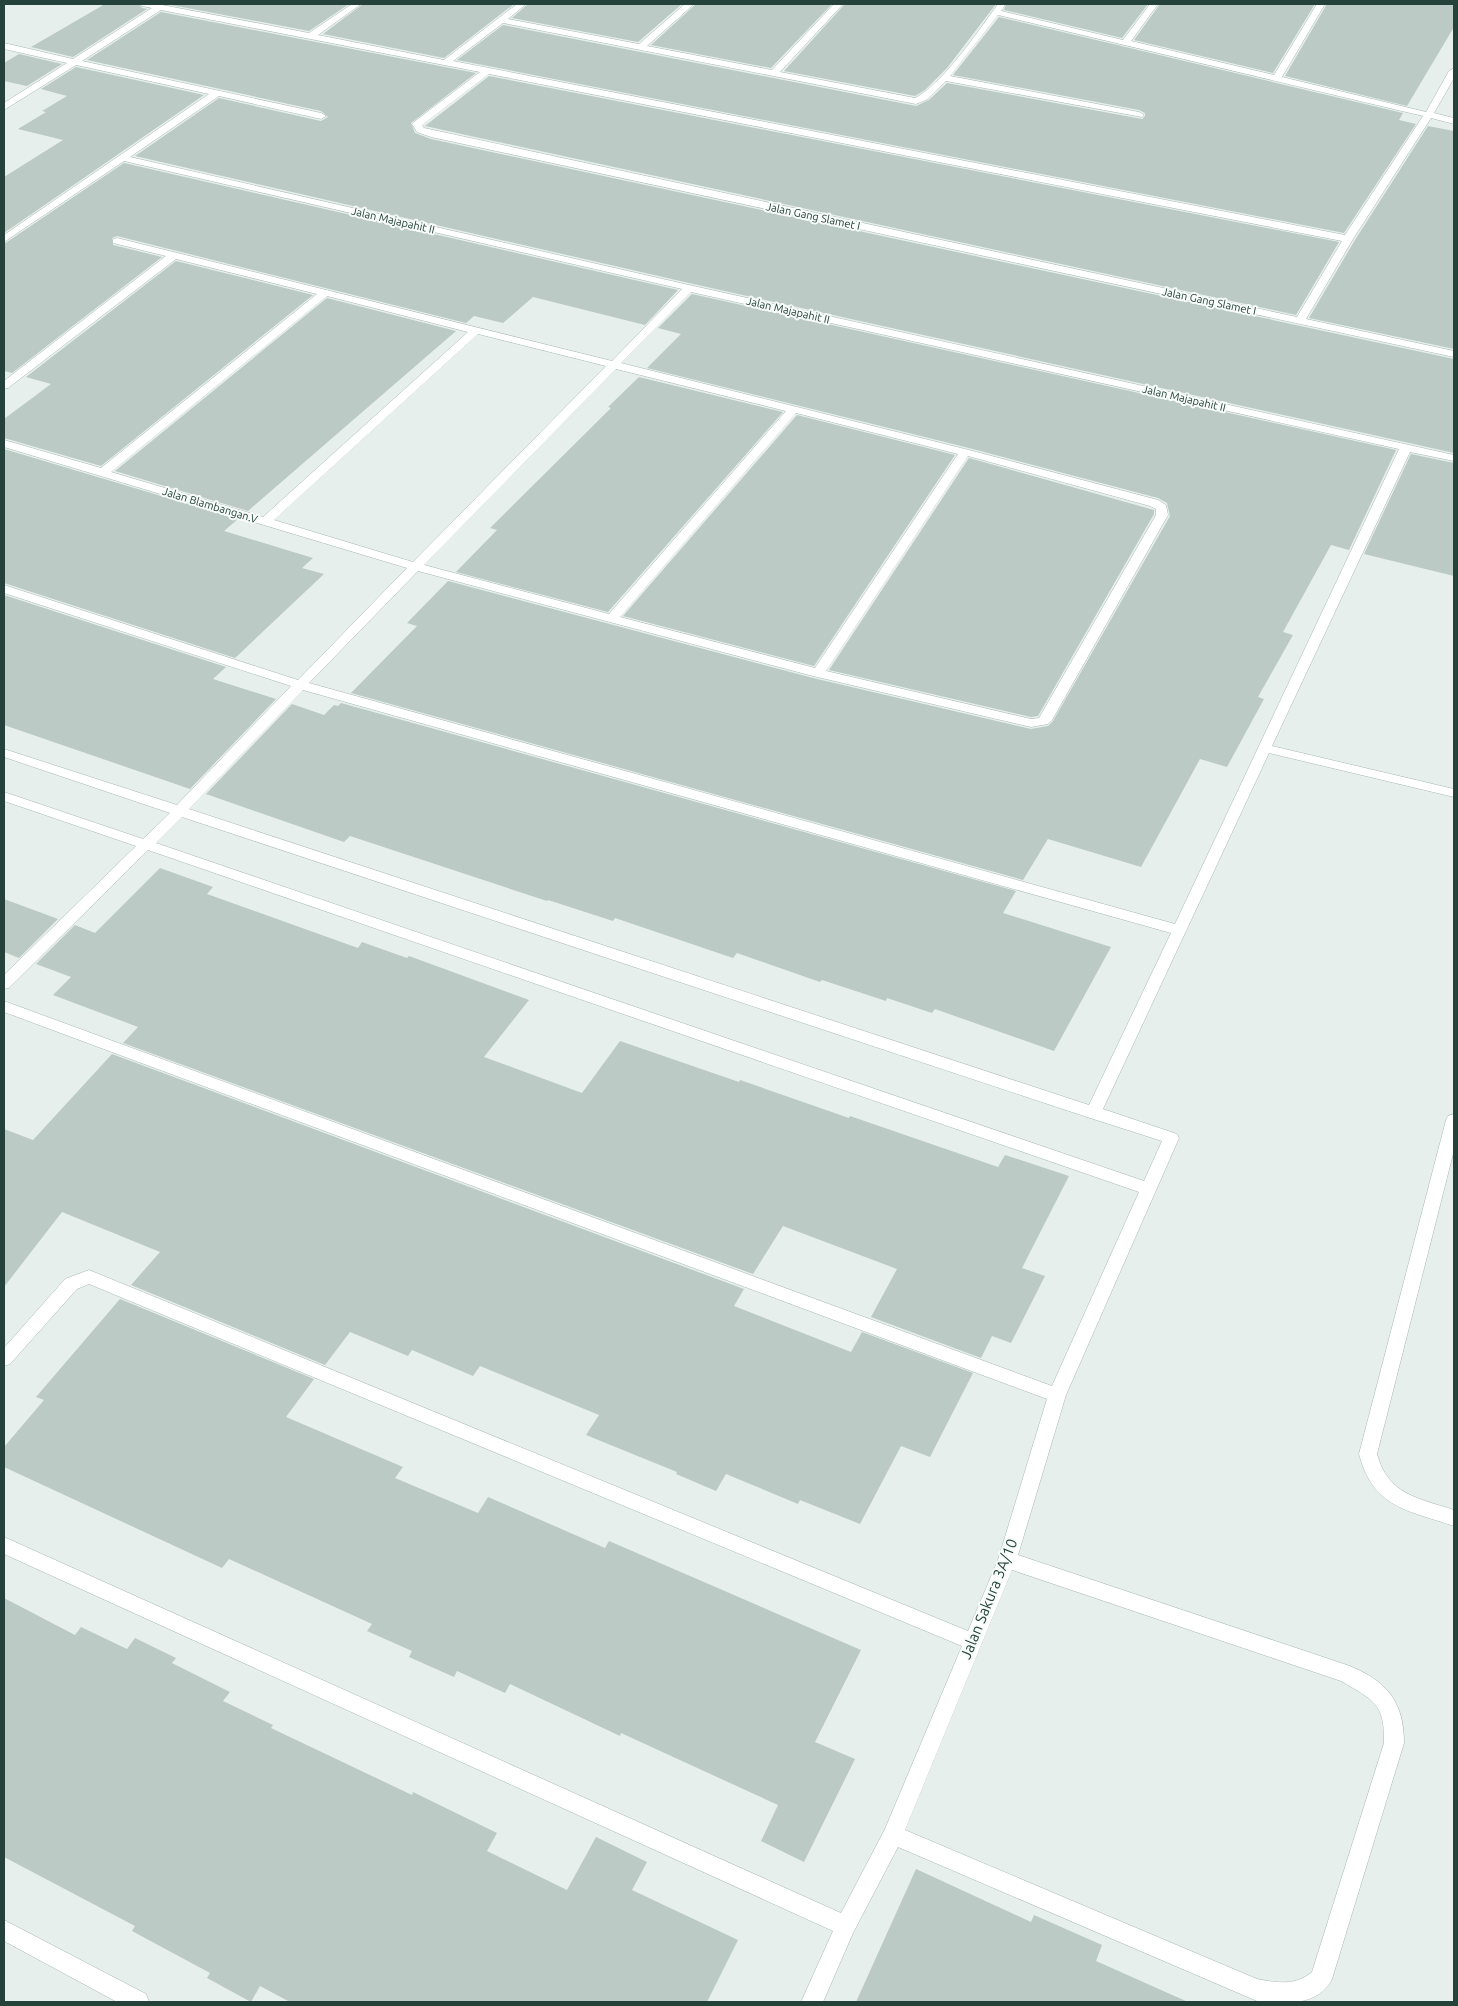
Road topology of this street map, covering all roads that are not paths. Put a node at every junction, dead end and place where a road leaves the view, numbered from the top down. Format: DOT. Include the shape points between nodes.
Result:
graph roads {
  1 [pos="145,4"];
  2 [pos="357,4"];
  3 [pos="522,4"];
  4 [pos="690,4"];
  5 [pos="839,4"];
  6 [pos="1154,4"];
  7 [pos="1321,4"];
  8 [pos="159,7"];
  9 [pos="999,8"];
  10 [pos="500,20"];
  11 [pos="310,37"];
  12 [pos="1125,42"];
  13 [pos="4,46"];
  14 [pos="642,46"];
  15 [pos="74,62"];
  16 [pos="445,63"];
  17 [pos="488,71"];
  18 [pos="1454,71"];
  19 [pos="774,73"];
  20 [pos="944,78"];
  21 [pos="1277,78"];
  22 [pos="217,93"];
  23 [pos="4,107"];
  24 [pos="1139,115"];
  25 [pos="321,116"];
  26 [pos="1428,116"];
  27 [pos="1454,121"];
  28 [pos="123,158"];
  29 [pos="4,239"];
  30 [pos="1348,239"];
  31 [pos="117,241"];
  32 [pos="174,255"];
  33 [pos="689,288"];
  34 [pos="325,293"];
  35 [pos="1300,321"];
  36 [pos="476,330"];
  37 [pos="1454,354"];
  38 [pos="614,365"];
  39 [pos="4,386"];
  40 [pos="794,409"];
  41 [pos="4,443"];
  42 [pos="1406,448"];
  43 [pos="965,452"];
  44 [pos="1454,458"];
  45 [pos="102,473"];
  46 [pos="266,522"];
  47 [pos="416,567"];
  48 [pos="4,589"];
  49 [pos="612,618"];
  50 [pos="818,673"];
  51 [pos="300,685"];
  52 [pos="1264,748"];
  53 [pos="4,753"];
  54 [pos="1454,793"];
  55 [pos="4,796"];
  56 [pos="179,812"];
  57 [pos="146,844"];
  58 [pos="1178,930"];
  59 [pos="4,984"];
  60 [pos="4,1006"];
  61 [pos="1092,1113"];
  62 [pos="1454,1120"];
  63 [pos="1148,1189"];
  64 [pos="4,1359"];
  65 [pos="1057,1395"];
  66 [pos="1454,1518"];
  67 [pos="4,1545"];
  68 [pos="1007,1560"];
  69 [pos="972,1641"];
  70 [pos="893,1835"];
  71 [pos="846,1926"];
  72 [pos="4,1930"];
  73 [pos="138,2002"];
  74 [pos="812,2002"];
  1 -- 8 [label="street"];
  2 -- 11 [label="street"];
  3 -- 10 [label="street"];
  4 -- 14 [label="street"];
  5 -- 19 [label="street"];
  6 -- 12 [label="street"];
  7 -- 21 [label="street"];
  8 -- 11 [label="street"];
  8 -- 15 [label="street"];
  9 -- 12 [label="street"];
  9 -- 20 [label="street"];
  10 -- 14 [label="street"];
  10 -- 16 [label="street"];
  11 -- 16 [label="street"];
  12 -- 21 [label="street"];
  13 -- 15 [label="street"];
  14 -- 19 [label="street"];
  15 -- 22 [label="street"];
  15 -- 23 [label="street"];
  16 -- 17 [label="street"];
  17 -- 30 [label="street"];
  17 -- 35 [label="street, Jalan Gang Slamet I" via="416,124 420,130"];
  18 -- 26 [label="street"];
  19 -- 20 [label="street" via="916,101 923,99"];
  20 -- 24 [label="street"];
  21 -- 26 [label="street"];
  22 -- 25 [label="street"];
  22 -- 28 [label="street"];
  26 -- 27 [label="street"];
  26 -- 30 [label="street"];
  28 -- 29 [label="street"];
  28 -- 33 [label="street, Jalan Majapahit II"];
  30 -- 35 [label="street"];
  31 -- 32 [label="street"];
  32 -- 34 [label="street"];
  32 -- 39 [label="street"];
  33 -- 38 [label="street"];
  33 -- 42 [label="street, Jalan Majapahit II"];
  34 -- 36 [label="street"];
  34 -- 45 [label="street"];
  35 -- 37 [label="street, Jalan Gang Slamet I"];
  36 -- 38 [label="street"];
  36 -- 46 [label="street"];
  38 -- 40 [label="street"];
  38 -- 47 [label="street"];
  40 -- 43 [label="street"];
  40 -- 49 [label="street"];
  41 -- 45 [label="street, Jalan Blambangan.V"];
  42 -- 44 [label="street, Jalan Majapahit II"];
  42 -- 52 [label="street"];
  43 -- 50 [label="street"];
  43 -- 50 [label="street, Jalan Blambangan.V" via="1154,503 1162,508 1162,515 1047,717 1038,722 1023,722"];
  45 -- 46 [label="street, Jalan Blambangan.V"];
  46 -- 47 [label="street, Jalan Blambangan.V"];
  47 -- 49 [label="street, Jalan Blambangan.V"];
  47 -- 51 [label="street"];
  48 -- 51 [label="street"];
  49 -- 50 [label="street, Jalan Blambangan.V"];
  51 -- 56 [label="street"];
  51 -- 58 [label="street"];
  52 -- 54 [label="street"];
  52 -- 58 [label="street"];
  53 -- 56 [label="street"];
  55 -- 57 [label="street"];
  56 -- 57 [label="street"];
  56 -- 61 [label="street"];
  57 -- 59 [label="street"];
  57 -- 63 [label="street"];
  58 -- 61 [label="street"];
  60 -- 65 [label="street"];
  61 -- 63 [label="street, Jalan Sakura 3A/10" via="1171,1138"];
  62 -- 66 [label="street" via="1368,1454 1370,1470 1378,1483 1391,1494"];
  63 -- 65 [label="street, Jalan Sakura 3A/10"];
  64 -- 69 [label="street" via="71,1284 88,1277"];
  65 -- 68 [label="street, Jalan Sakura 3A/10"];
  67 -- 71 [label="street"];
  68 -- 69 [label="street, Jalan Sakura 3A/10"];
  68 -- 70 [label="street" via="1347,1674 1378,1692 1391,1707 1394,1743 1321,1979 1311,1989 1294,1994 1257,1990"];
  69 -- 70 [label="street, Jalan Sakura 3A/10"];
  70 -- 71 [label="street, Jalan Sakura 3A/10"];
  71 -- 74 [label="street, Jalan Sakura 3A/10"];
  72 -- 73 [label="street"];
}
